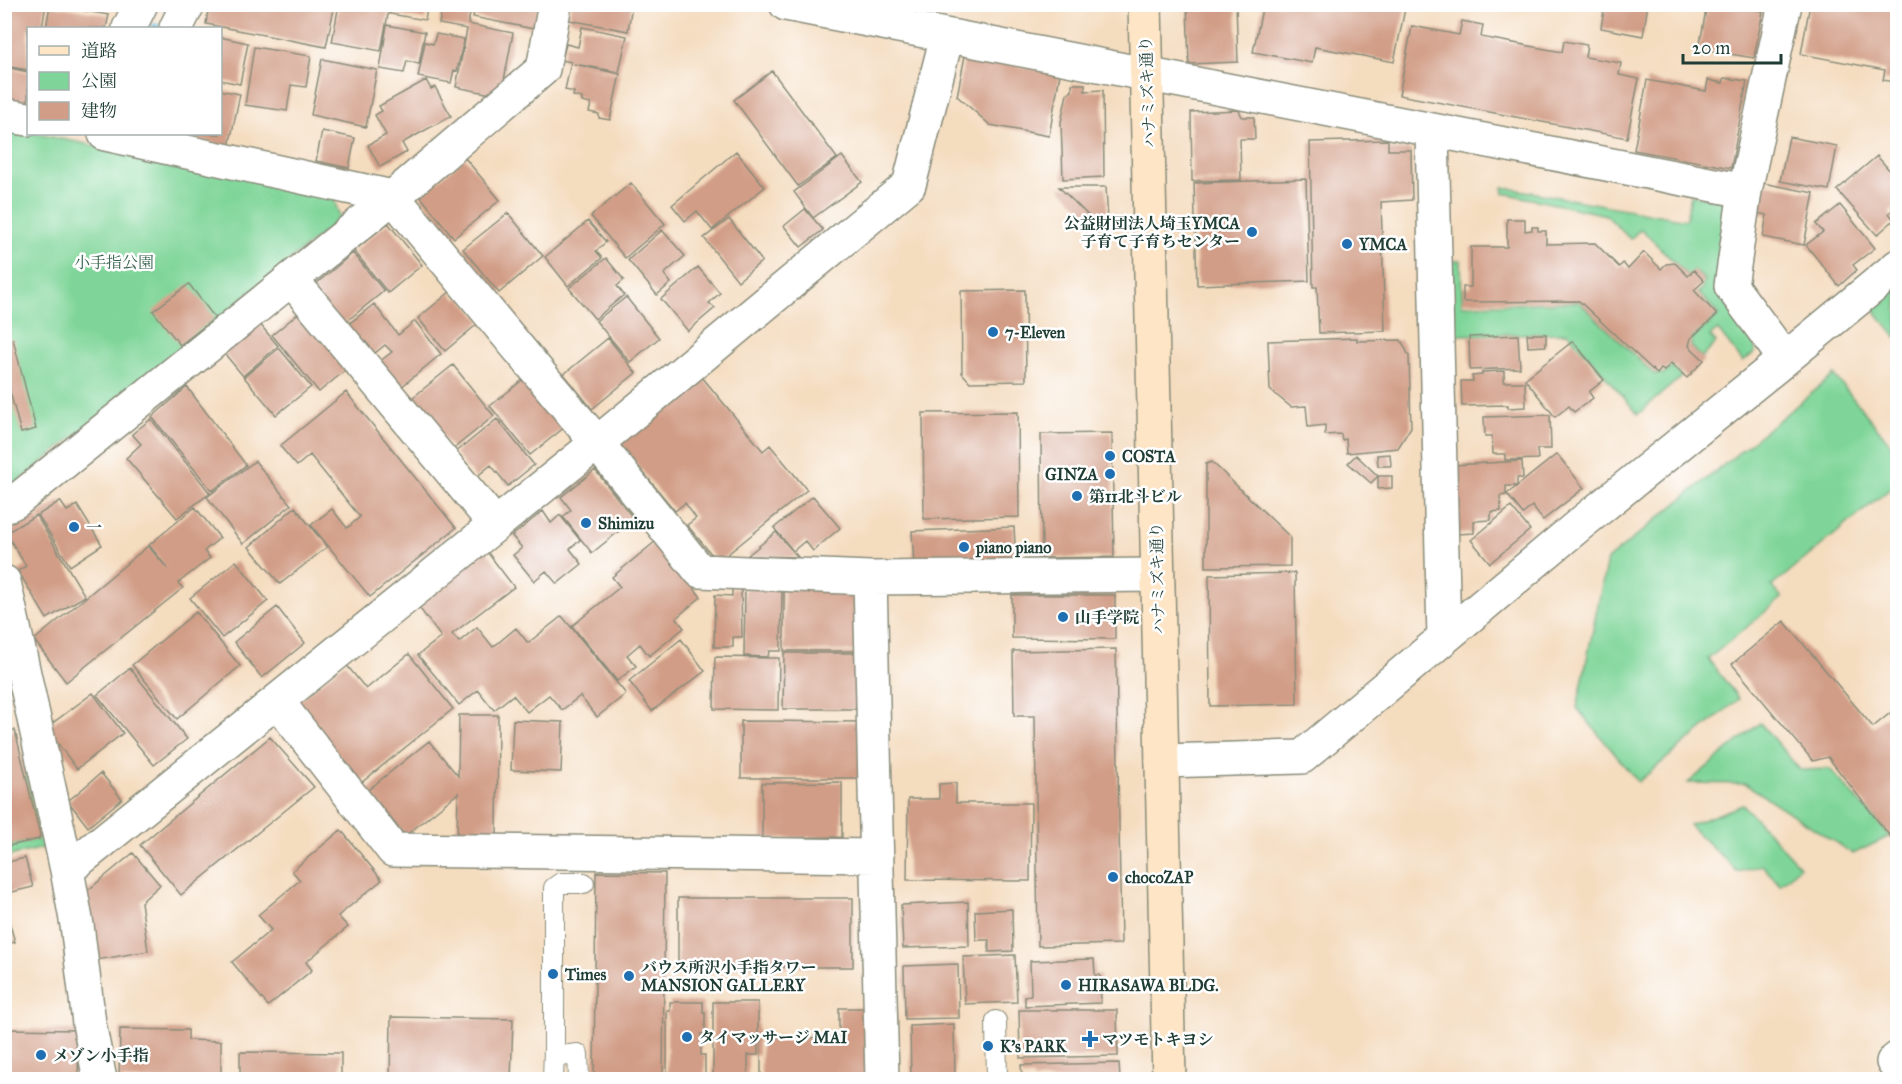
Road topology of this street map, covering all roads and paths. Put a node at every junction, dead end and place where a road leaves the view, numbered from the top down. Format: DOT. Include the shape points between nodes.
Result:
graph roads {
  1 [pos="141,4"];
  2 [pos="188,4"];
  3 [pos="555,4"];
  4 [pos="786,4"];
  5 [pos="1144,4"];
  6 [pos="1785,4"];
  7 [pos="130,27"];
  8 [pos="176,27"];
  9 [pos="947,36"];
  10 [pos="1146,74"];
  11 [pos="4,115"];
  12 [pos="27,119"];
  13 [pos="1432,131"];
  14 [pos="115,135"];
  15 [pos="1745,191"];
  16 [pos="393,197"];
  17 [pos="1898,266"];
  18 [pos="291,279"];
  19 [pos="1785,360"];
  20 [pos="597,443"];
  21 [pos="4,507"];
  22 [pos="495,524"];
  23 [pos="1157,575"];
  24 [pos="870,578"];
  25 [pos="4,582"];
  26 [pos="1444,638"];
  27 [pos="277,701"];
  28 [pos="1162,761"];
  29 [pos="877,856"];
  30 [pos="67,870"];
  31 [pos="584,883"];
  32 [pos="996,1021"];
  33 [pos="554,1049"];
  34 [pos="1898,1058"];
  35 [pos="1898,1067"];
  36 [pos="100,1080"];
  37 [pos="553,1080"];
  38 [pos="579,1080"];
  39 [pos="882,1080"];
  40 [pos="997,1080"];
  41 [pos="1169,1080"];
  1 -- 7 [label="street"];
  2 -- 8 [label="street"];
  3 -- 16 [label="street" via="543,69"];
  4 -- 9 [label="street"];
  5 -- 10 [label="street, ハナミズキ通り"];
  6 -- 15 [label="street"];
  9 -- 10 [label="street"];
  9 -- 20 [label="street" via="909,185"];
  10 -- 13 [label="street"];
  10 -- 23 [label="street, ハナミズキ通り"];
  11 -- 12 [label="street"];
  13 -- 15 [label="street"];
  13 -- 26 [label="street"];
  14 -- 16 [label="street"];
  15 -- 19 [label="street" via="1731,286"];
  16 -- 18 [label="street"];
  16 -- 20 [label="street"];
  17 -- 19 [label="street"];
  18 -- 21 [label="street"];
  18 -- 22 [label="street"];
  19 -- 26 [label="street"];
  20 -- 22 [label="street"];
  20 -- 24 [label="street" via="700,571"];
  22 -- 27 [label="street"];
  23 -- 24 [label="street"];
  23 -- 28 [label="street, ハナミズキ通り"];
  24 -- 29 [label="street"];
  25 -- 30 [label="street"];
  26 -- 28 [label="street" via="1302,757"];
  27 -- 29 [label="street" via="393,850"];
  27 -- 30 [label="street"];
  28 -- 41 [label="street, ハナミズキ通り"];
  29 -- 39 [label="street"];
  30 -- 36 [label="street"];
  31 -- 33 [label="lane" via="561,883 554,888"];
  32 -- 40 [label="lane"];
  33 -- 37 [label="lane"];
  33 -- 38 [label="lane" via="560,1056 578,1054"];
  34 -- 35 [label="street" via="1893,1062"];
}
